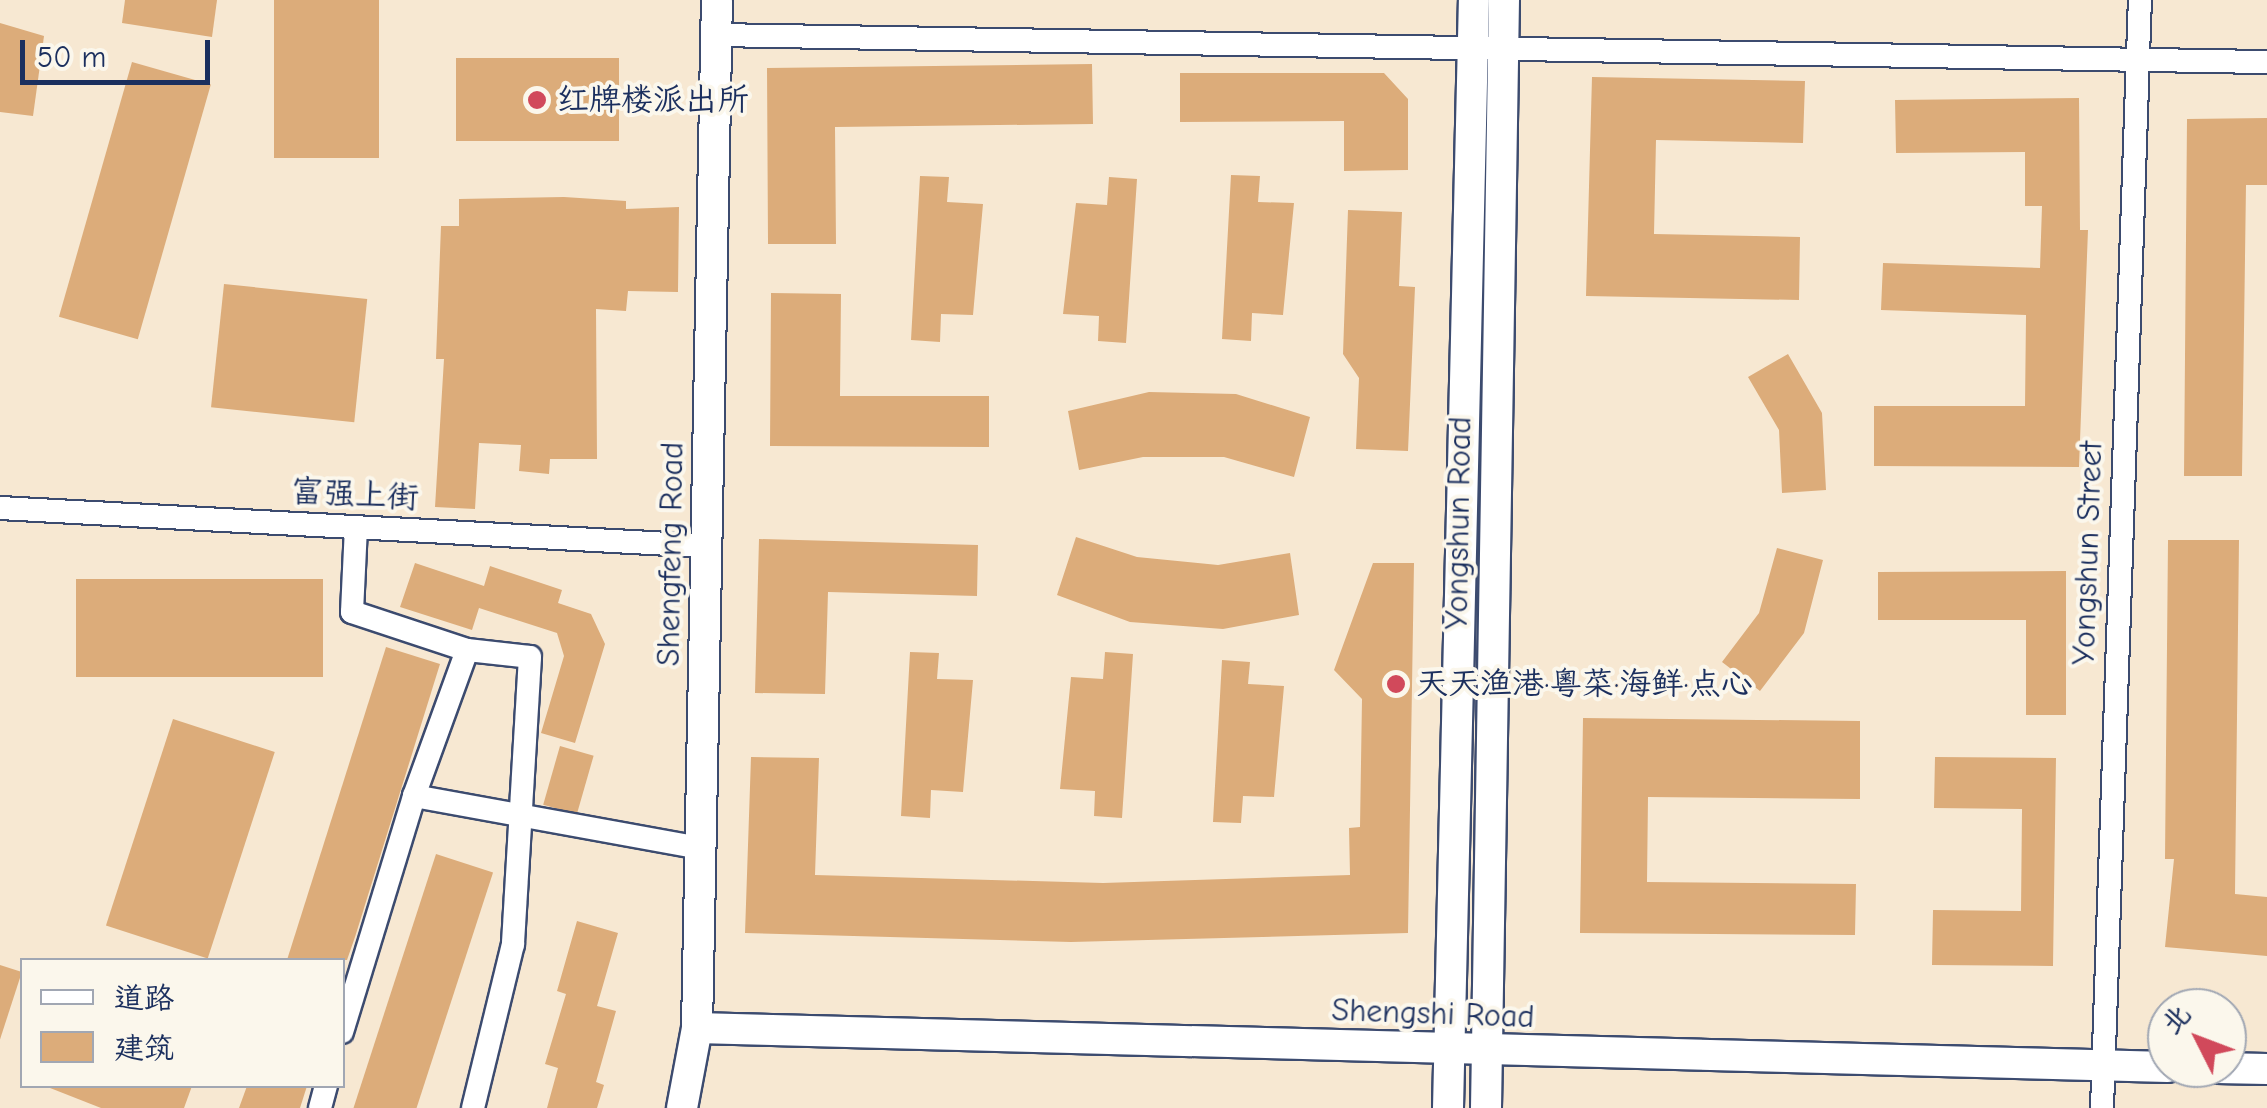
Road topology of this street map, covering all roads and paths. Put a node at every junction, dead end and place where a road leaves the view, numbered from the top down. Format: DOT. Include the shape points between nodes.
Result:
graph roads {
  1 [pos="717,0"];
  2 [pos="1474,0"];
  3 [pos="1504,0"];
  4 [pos="2140,0"];
  5 [pos="716,34"];
  6 [pos="1473,48"];
  7 [pos="1504,48"];
  8 [pos="2138,60"];
  9 [pos="2267,62"];
  10 [pos="0,508"];
  11 [pos="356,527"];
  12 [pos="706,546"];
  13 [pos="468,650"];
  14 [pos="414,796"];
  15 [pos="516,814"];
  16 [pos="700,848"];
  17 [pos="345,1022"];
  18 [pos="697,1028"];
  19 [pos="1450,1049"];
  20 [pos="1488,1050"];
  21 [pos="2103,1066"];
  22 [pos="2147,1067"];
  23 [pos="473,1108"];
  24 [pos="682,1108"];
  25 [pos="1448,1108"];
  26 [pos="1486,1108"];
  27 [pos="2102,1108"];
  1 -- 5 [label="street, Shengfeng Road"];
  2 -- 6 [label="street"];
  3 -- 7 [label="street, Yongshun Road"];
  4 -- 8 [label="street, Yongshun Street"];
  5 -- 6 [label="street"];
  5 -- 12 [label="street, Shengfeng Road"];
  6 -- 7 [label="street"];
  6 -- 19 [label="street"];
  7 -- 8 [label="street"];
  7 -- 20 [label="street, Yongshun Road"];
  8 -- 9 [label="street"];
  8 -- 21 [label="street, Yongshun Street"];
  10 -- 11 [label="street, 富强上街"];
  11 -- 12 [label="street, 富强上街"];
  11 -- 13 [label="street" via="352,612"];
  12 -- 16 [label="street, Shengfeng Road"];
  13 -- 14 [label="street"];
  13 -- 15 [label="street" via="530,657"];
  14 -- 15 [label="street"];
  14 -- 17 [label="street"];
  15 -- 16 [label="street"];
  15 -- 23 [label="street" via="513,944"];
  16 -- 18 [label="street, Shengfeng Road"];
  18 -- 19 [label="street, Shengshi Road"];
  18 -- 24 [label="street, Shengfeng Road"];
  19 -- 20 [label="street, Shengshi Road"];
  19 -- 25 [label="street"];
  20 -- 21 [label="street, Shengshi Road"];
  20 -- 26 [label="street, Yongshun Road"];
  21 -- 22 [label="street, Shengshi Road"];
  21 -- 27 [label="street, Yongshun Street"];
}
